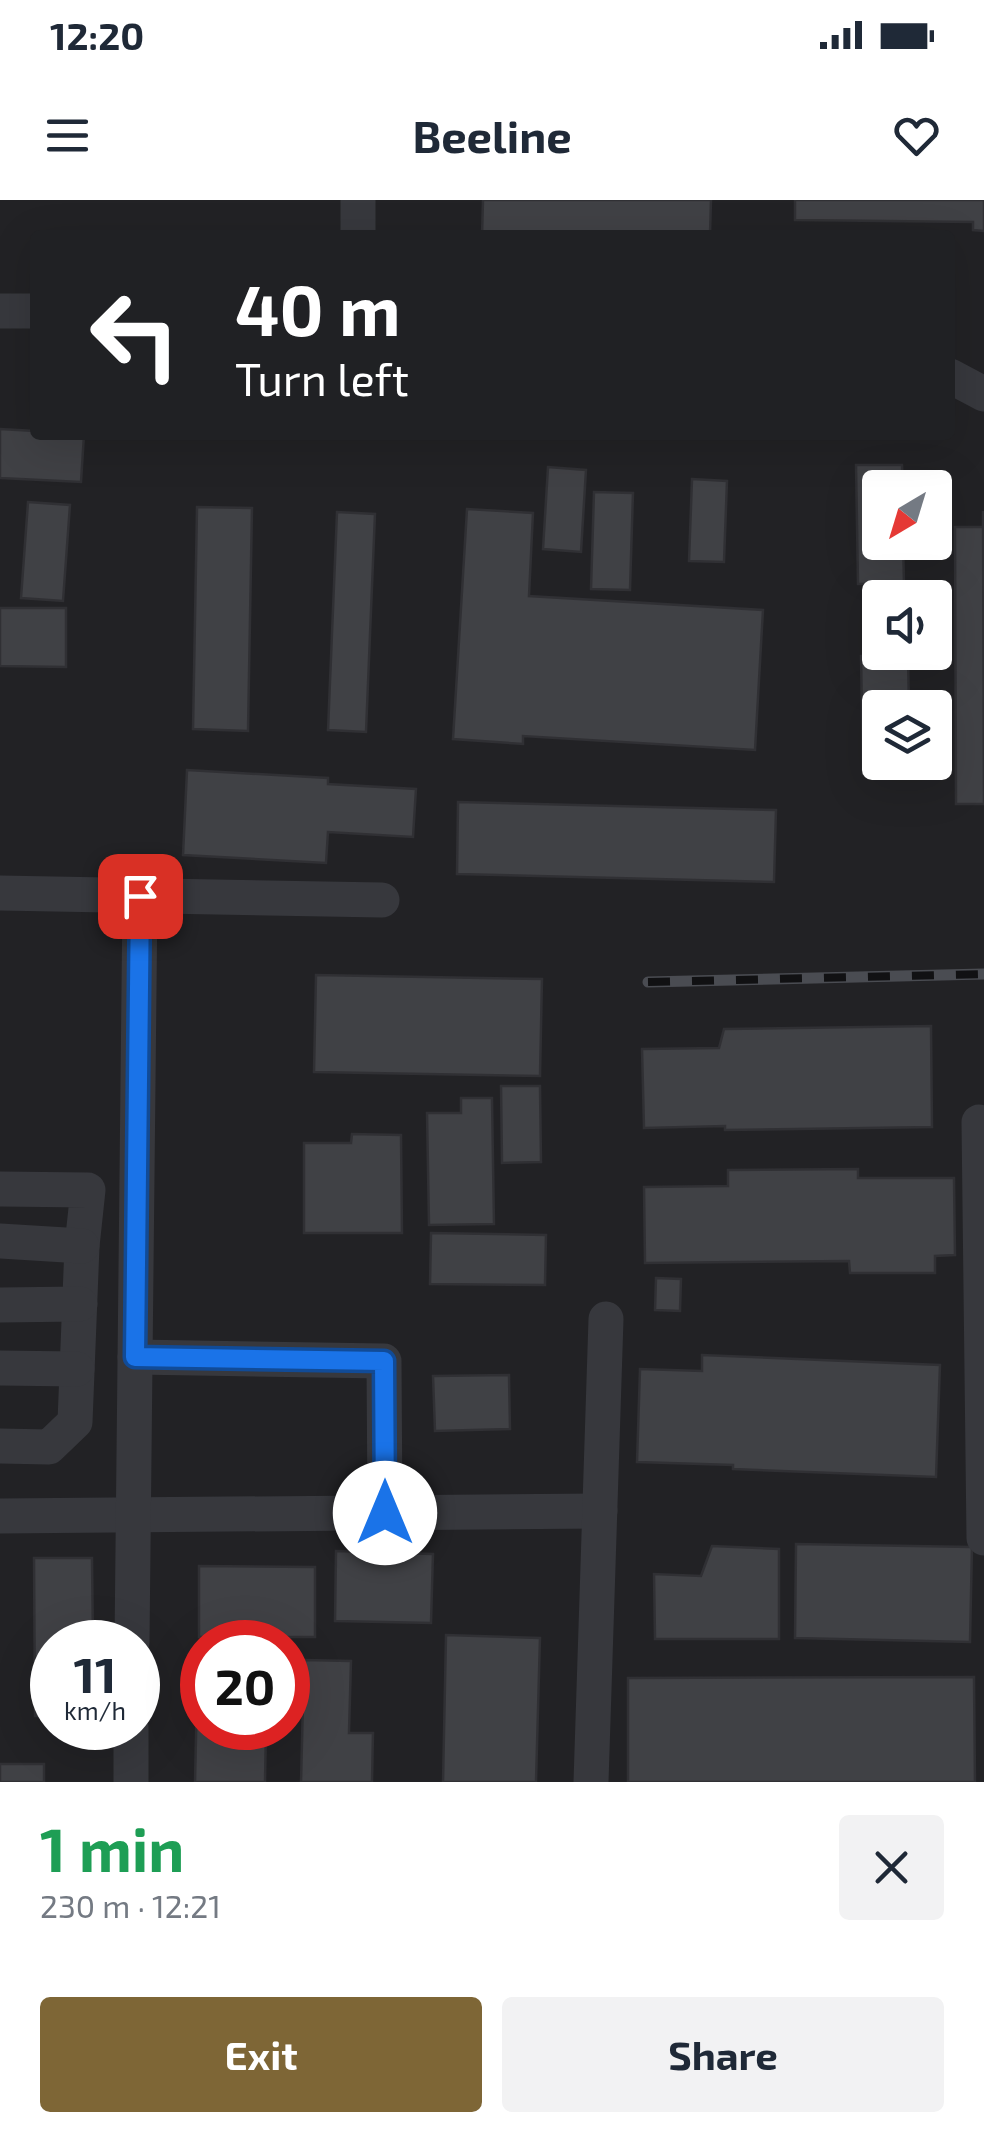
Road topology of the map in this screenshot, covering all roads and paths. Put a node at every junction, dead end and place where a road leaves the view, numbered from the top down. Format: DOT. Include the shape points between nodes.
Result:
graph roads {
  1 [pos="358,200"];
  2 [pos="358,230"];
  3 [pos="0,311"];
  4 [pos="30,311"];
  5 [pos="955,379"];
  6 [pos="984,394"];
  7 [pos="0,893"];
  8 [pos="140,896"];
  9 [pos="382,900"];
  10 [pos="979,1122"];
  11 [pos="0,1189"];
  12 [pos="0,1241"];
  13 [pos="82,1246"];
  14 [pos="80,1304"];
  15 [pos="0,1305"];
  16 [pos="606,1319"];
  17 [pos="135,1357"];
  18 [pos="0,1368"];
  19 [pos="77,1369"];
  20 [pos="0,1446"];
  21 [pos="600,1511"];
  22 [pos="385,1513"];
  23 [pos="134,1515"];
  24 [pos="0,1516"];
  25 [pos="984,1538"];
  26 [pos="132,1620"];
  27 [pos="132,1750"];
  28 [pos="131,1782"];
  29 [pos="590,1782"];
  1 -- 2 [label="lane"];
  3 -- 4 [label="lane"];
  5 -- 6 [label="lane"];
  7 -- 8 [label="lane"];
  8 -- 9 [label="lane"];
  8 -- 17 [label="lane"];
  10 -- 25 [label="lane"];
  11 -- 13 [label="lane" via="88,1190"];
  12 -- 13 [label="lane"];
  13 -- 14 [label="lane"];
  14 -- 15 [label="lane"];
  14 -- 19 [label="lane"];
  16 -- 21 [label="lane"];
  17 -- 22 [label="lane" via="384,1361"];
  17 -- 23 [label="lane"];
  18 -- 19 [label="lane"];
  19 -- 20 [label="lane" via="75,1422 48,1446"];
  21 -- 22 [label="lane"];
  21 -- 29 [label="lane"];
  22 -- 23 [label="lane"];
  23 -- 24 [label="lane"];
  23 -- 26 [label="lane"];
  27 -- 28 [label="lane"];
}
